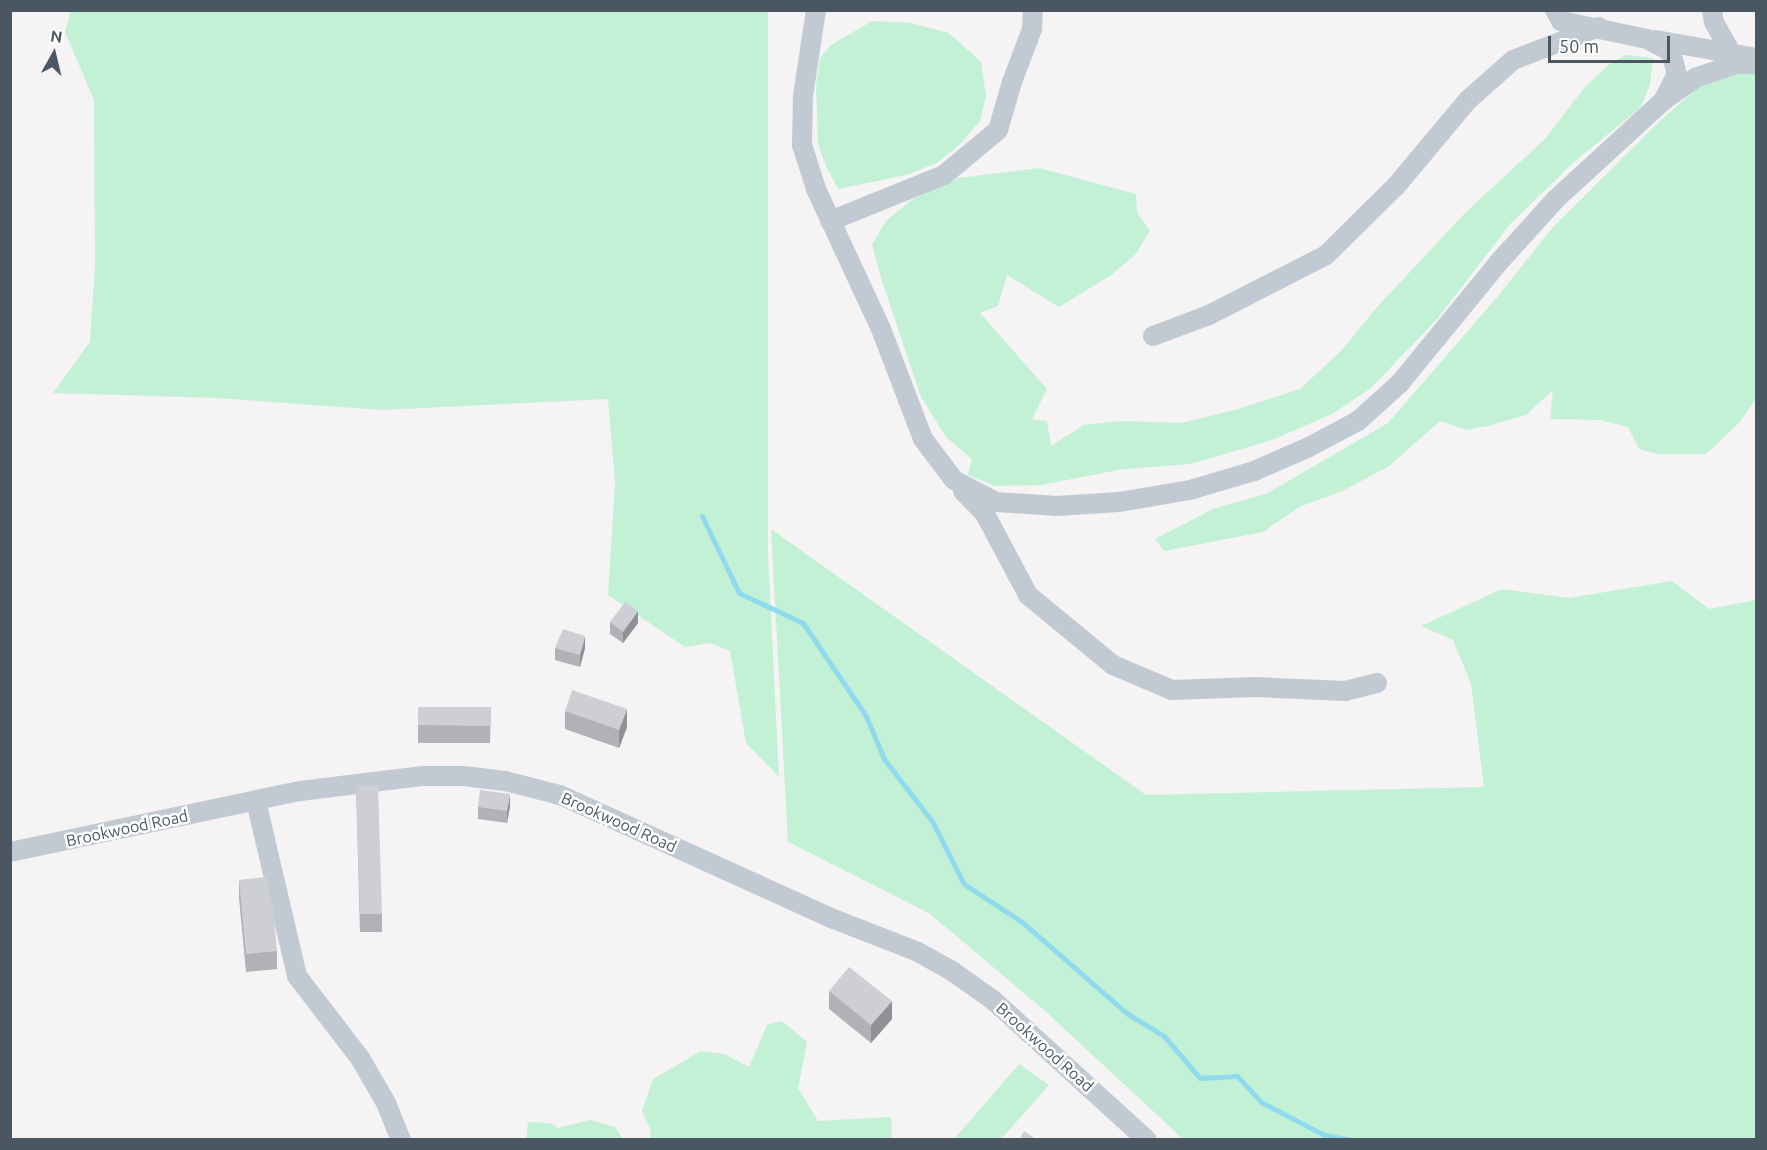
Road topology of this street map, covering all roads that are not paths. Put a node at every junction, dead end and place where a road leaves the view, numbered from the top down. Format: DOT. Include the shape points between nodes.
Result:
graph roads {
  1 [pos="816,10"];
  2 [pos="1033,10"];
  3 [pos="1555,10"];
  4 [pos="1712,10"];
  5 [pos="1599,27"];
  6 [pos="1647,39"];
  7 [pos="1731,53"];
  8 [pos="1756,58"];
  9 [pos="1756,64"];
  10 [pos="1664,100"];
  11 [pos="830,220"];
  12 [pos="1153,336"];
  13 [pos="954,480"];
  14 [pos="1377,683"];
  15 [pos="256,801"];
  16 [pos="10,852"];
  17 [pos="401,1140"];
  18 [pos="1147,1140"];
  1 -- 11 [label="street" via="803,96 802,145"];
  2 -- 11 [label="street" via="1032,29 998,130 944,175"];
  3 -- 5 [label="street" via="1561,21"];
  4 -- 7 [label="street" via="1714,22"];
  5 -- 6 [label="street"];
  5 -- 12 [label="street" via="1513,60 1468,100 1396,186 1326,255 1209,315"];
  6 -- 7 [label="street"];
  6 -- 10 [label="street" via="1671,52 1677,74"];
  7 -- 8 [label="street"];
  9 -- 10 [label="street" via="1736,64 1695,78"];
  10 -- 13 [label="street" via="1556,199 1400,383 1358,421 1254,471 1190,490 1119,502 1057,506 996,502"];
  11 -- 13 [label="street" via="881,329 923,439"];
  13 -- 14 [label="street" via="985,514 1028,595 1113,665 1172,690 1256,687 1345,691"];
  15 -- 16 [label="street, Brookwood Road"];
  15 -- 17 [label="street" via="297,976 360,1059 386,1103"];
  15 -- 18 [label="street, Brookwood Road" via="300,791 423,776 505,781 560,795 831,918 918,952 952,971 993,999"];
}
